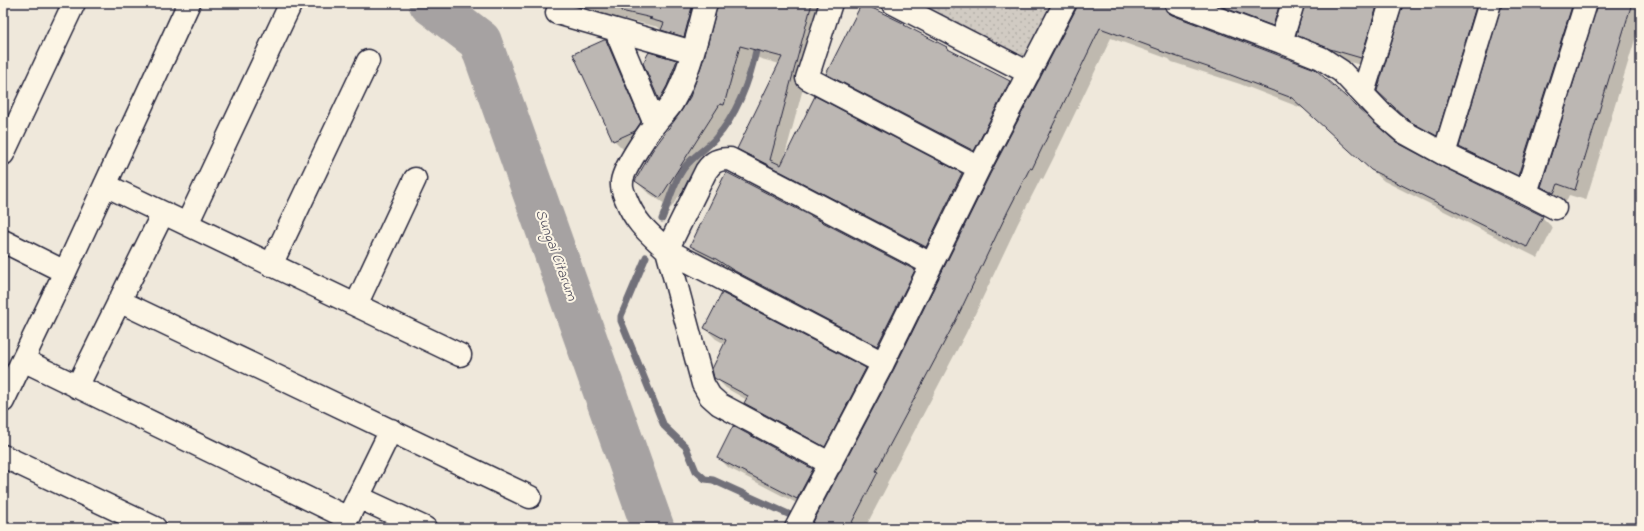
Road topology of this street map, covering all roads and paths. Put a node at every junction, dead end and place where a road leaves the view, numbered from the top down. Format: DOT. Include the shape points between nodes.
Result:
graph roads {
  1 [pos="74,3"];
  2 [pos="189,3"];
  3 [pos="291,3"];
  4 [pos="706,3"];
  5 [pos="830,3"];
  6 [pos="894,3"];
  7 [pos="1065,3"];
  8 [pos="1293,3"];
  9 [pos="1391,3"];
  10 [pos="1490,3"];
  11 [pos="1586,3"];
  12 [pos="1180,4"];
  13 [pos="557,13"];
  14 [pos="616,31"];
  15 [pos="1281,42"];
  16 [pos="693,52"];
  17 [pos="368,61"];
  18 [pos="1029,73"];
  19 [pos="1363,93"];
  20 [pos="655,124"];
  21 [pos="3,154"];
  22 [pos="1444,154"];
  23 [pos="979,168"];
  24 [pos="415,179"];
  25 [pos="105,186"];
  26 [pos="1526,193"];
  27 [pos="1555,208"];
  28 [pos="163,213"];
  29 [pos="187,224"];
  30 [pos="3,241"];
  31 [pos="667,250"];
  32 [pos="931,264"];
  33 [pos="271,265"];
  34 [pos="65,272"];
  35 [pos="119,301"];
  36 [pos="356,306"];
  37 [pos="460,355"];
  38 [pos="23,360"];
  39 [pos="883,363"];
  40 [pos="76,387"];
  41 [pos="3,401"];
  42 [pos="391,430"];
  43 [pos="3,456"];
  44 [pos="831,464"];
  45 [pos="358,497"];
  46 [pos="530,497"];
  47 [pos="346,523"];
  48 [pos="155,528"];
  49 [pos="425,528"];
  50 [pos="796,528"];
  1 -- 21 [label="street"];
  2 -- 25 [label="street"];
  3 -- 29 [label="street"];
  4 -- 16 [label="street"];
  5 -- 23 [label="street" via="807,78"];
  6 -- 18 [label="street"];
  7 -- 18 [label="street"];
  8 -- 15 [label="street"];
  9 -- 19 [label="street"];
  10 -- 22 [label="street"];
  11 -- 26 [label="street"];
  12 -- 15 [label="street"];
  13 -- 14 [label="street"];
  14 -- 16 [label="street"];
  14 -- 20 [label="street"];
  15 -- 19 [label="street" via="1321,58 1340,71"];
  16 -- 20 [label="street" via="672,104"];
  17 -- 33 [label="street"];
  18 -- 23 [label="street"];
  19 -- 22 [label="street" via="1402,131"];
  20 -- 31 [label="street" via="626,169 622,185 631,212 640,226"];
  22 -- 26 [label="street"];
  23 -- 32 [label="street"];
  24 -- 36 [label="street"];
  25 -- 28 [label="street"];
  25 -- 34 [label="street"];
  26 -- 27 [label="street"];
  28 -- 29 [label="street"];
  28 -- 35 [label="street"];
  29 -- 33 [label="street"];
  30 -- 34 [label="street"];
  31 -- 32 [label="street" via="712,163 720,159 730,159"];
  31 -- 39 [label="street"];
  31 -- 44 [label="street" via="703,384 710,396 719,404"];
  32 -- 39 [label="street"];
  33 -- 36 [label="street"];
  34 -- 38 [label="street"];
  35 -- 40 [label="street"];
  35 -- 42 [label="street"];
  36 -- 37 [label="street"];
  38 -- 40 [label="street"];
  38 -- 41 [label="street"];
  39 -- 44 [label="street"];
  40 -- 47 [label="street"];
  42 -- 45 [label="street"];
  42 -- 46 [label="street"];
  43 -- 48 [label="street"];
  44 -- 50 [label="street"];
  45 -- 47 [label="street"];
  45 -- 49 [label="street"];
}
